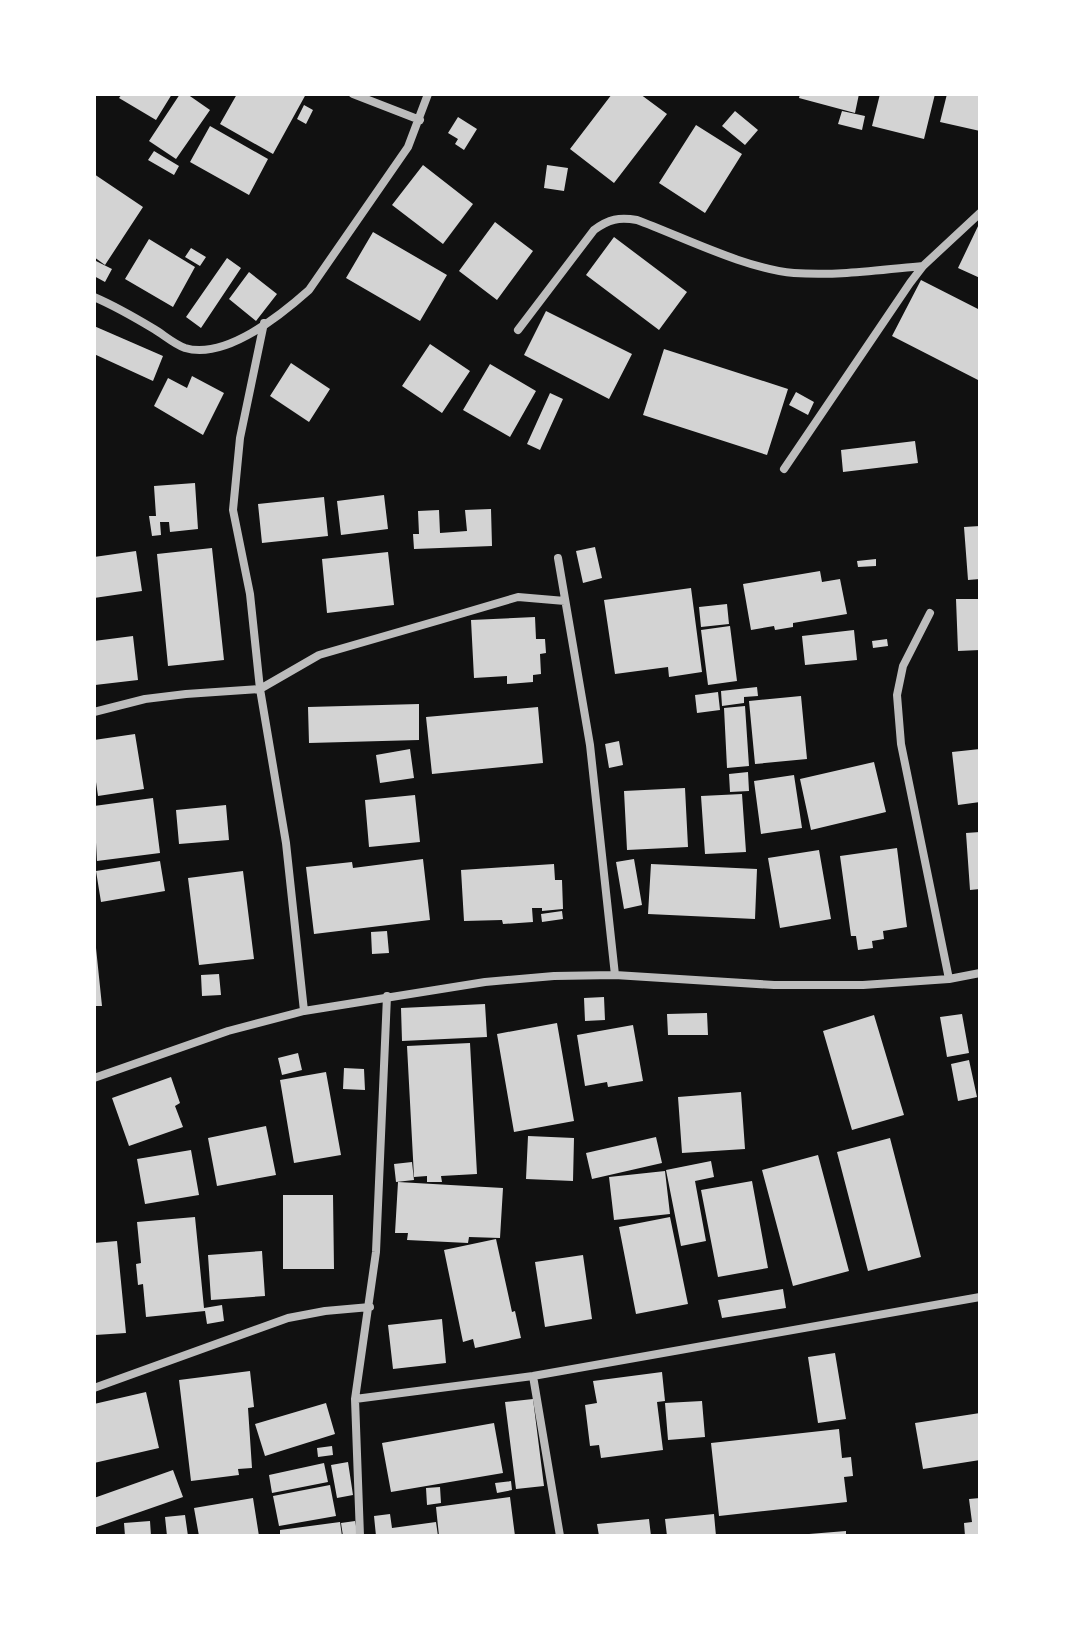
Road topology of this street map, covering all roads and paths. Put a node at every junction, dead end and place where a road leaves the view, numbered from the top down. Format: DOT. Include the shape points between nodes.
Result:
graph roads {
  1 [pos="353,94"];
  2 [pos="428,94"];
  3 [pos="420,120"];
  4 [pos="980,213"];
  5 [pos="923,266"];
  6 [pos="94,297"];
  7 [pos="264,323"];
  8 [pos="518,330"];
  9 [pos="784,469"];
  10 [pos="558,558"];
  11 [pos="565,601"];
  12 [pos="930,613"];
  13 [pos="260,689"];
  14 [pos="94,712"];
  15 [pos="980,973"];
  16 [pos="615,975"];
  17 [pos="949,979"];
  18 [pos="387,996"];
  19 [pos="304,1011"];
  20 [pos="94,1078"];
  21 [pos="980,1297"];
  22 [pos="370,1307"];
  23 [pos="533,1376"];
  24 [pos="94,1388"];
  25 [pos="355,1399"];
  26 [pos="360,1536"];
  27 [pos="560,1536"];
  1 -- 3 [label="street"];
  2 -- 3 [label="street"];
  3 -- 7 [label="street" via="402,157 309,290"];
  4 -- 5 [label="street"];
  5 -- 8 [label="street" via="791,273 621,218 594,230"];
  5 -- 9 [label="street"];
  6 -- 7 [label="street" via="183,347 202,351 226,346"];
  7 -- 13 [label="street" via="240,438 233,510 250,594"];
  10 -- 11 [label="street"];
  11 -- 13 [label="street" via="518,597 319,655"];
  11 -- 16 [label="street" via="590,745"];
  12 -- 17 [label="street" via="903,666 897,695 901,744"];
  13 -- 14 [label="street" via="145,699"];
  13 -- 19 [label="street" via="286,843"];
  15 -- 17 [label="street"];
  16 -- 17 [label="street" via="774,985"];
  16 -- 18 [label="street" via="485,982"];
  18 -- 19 [label="street"];
  18 -- 22 [label="street"];
  19 -- 20 [label="street" via="228,1031"];
  21 -- 23 [label="street"];
  22 -- 24 [label="street" via="288,1318"];
  22 -- 25 [label="street"];
  23 -- 25 [label="street"];
  23 -- 27 [label="street"];
  25 -- 26 [label="street"];
}
